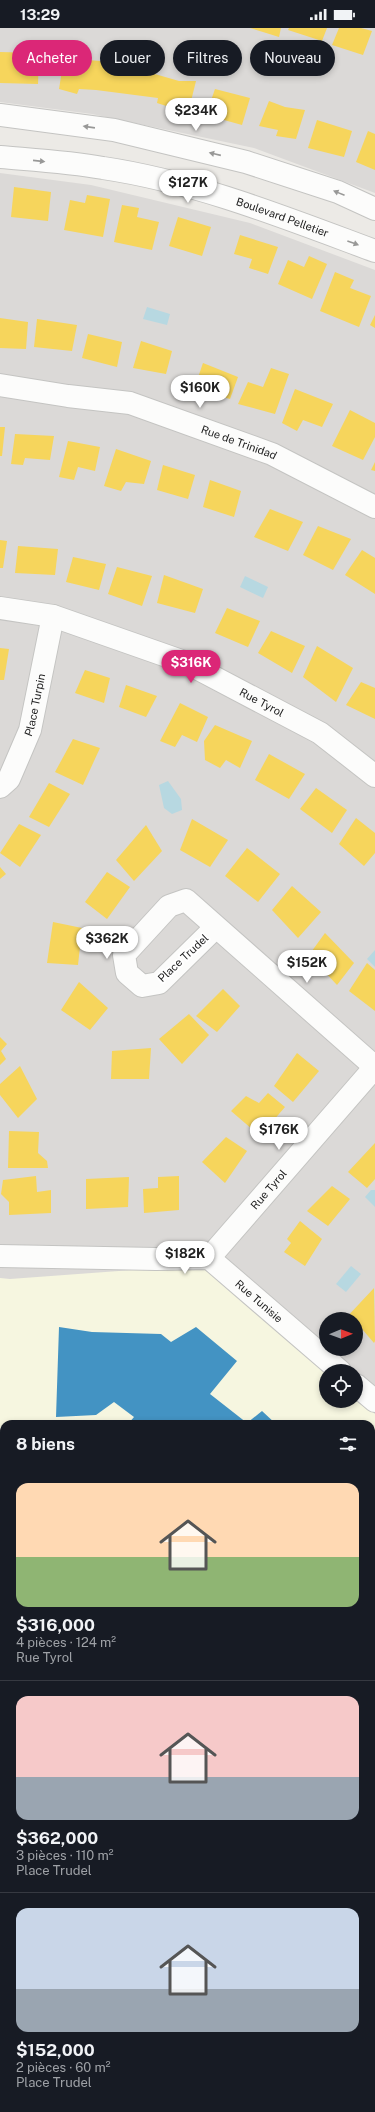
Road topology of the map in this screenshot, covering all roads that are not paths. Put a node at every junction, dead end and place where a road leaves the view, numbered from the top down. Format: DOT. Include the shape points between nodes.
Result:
graph roads {
  1 [pos="0,115"];
  2 [pos="0,157"];
  3 [pos="375,209"];
  4 [pos="375,251"];
  5 [pos="0,385"];
  6 [pos="375,506"];
  7 [pos="0,608"];
  8 [pos="52,616"];
  9 [pos="375,776"];
  10 [pos="0,787"];
  11 [pos="216,927"];
  12 [pos="375,1067"];
  13 [pos="0,1256"];
  14 [pos="209,1258"];
  15 [pos="332,1364"];
  16 [pos="363,1391"];
  17 [pos="374,1400"];
  3 -- 1 [label="street, one-way" via="338,192 246,162 114,130"];
  2 -- 4 [label="street, Boulevard Pelletier, one-way" via="103,168 165,181 234,199"];
  5 -- 6 [label="street, Rue de Trinidad" via="68,396 130,402 272,454"];
  7 -- 8 [label="street, Rue Tyrol"];
  8 -- 9 [label="street, Rue Tyrol" via="187,663 320,733"];
  8 -- 10 [label="street, Place Turpin" via="30,730 9,779"];
  11 -- 12 [label="street, Place Trudel"];
  12 -- 14 [label="street, Rue Tyrol"];
  13 -- 14 [label="street"];
  14 -- 15 [label="street, Rue Tunisie"];
  16 -- 17 [label="street"];
}
